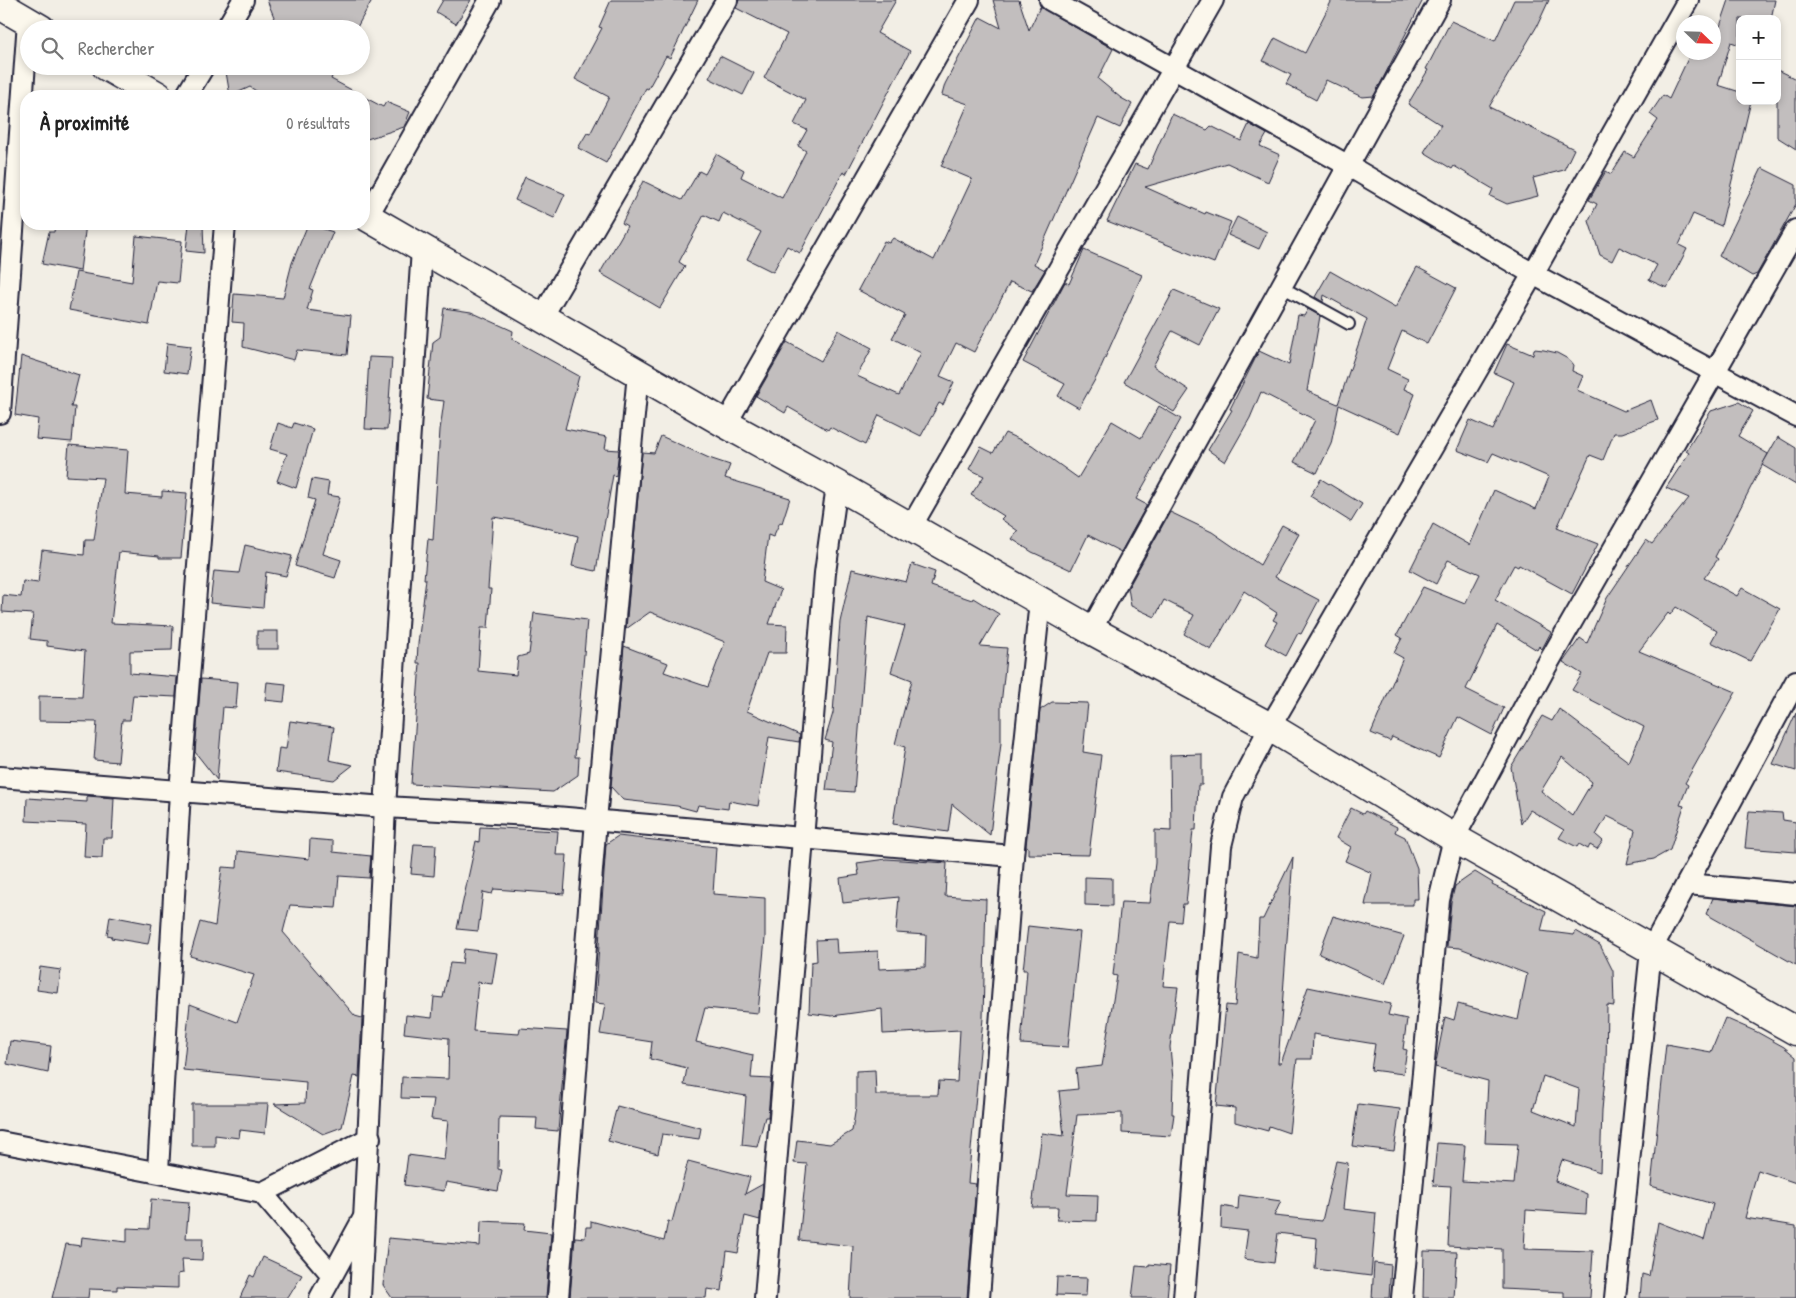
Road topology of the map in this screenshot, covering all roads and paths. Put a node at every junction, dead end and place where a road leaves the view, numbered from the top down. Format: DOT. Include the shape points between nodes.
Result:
graph roads {
  1 [pos="243,0"];
  2 [pos="490,0"];
  3 [pos="727,0"];
  4 [pos="969,0"];
  5 [pos="1050,0"];
  6 [pos="1213,0"];
  7 [pos="1440,0"];
  8 [pos="1688,0"];
  9 [pos="17,12"];
  10 [pos="231,20"];
  11 [pos="1173,69"];
  12 [pos="122,75"];
  13 [pos="199,75"];
  14 [pos="148,90"];
  15 [pos="190,90"];
  16 [pos="1347,165"];
  17 [pos="370,209"];
  18 [pos="370,218"];
  19 [pos="225,230"];
  20 [pos="1796,230"];
  21 [pos="422,250"];
  22 [pos="1533,274"];
  23 [pos="1280,286"];
  24 [pos="541,319"];
  25 [pos="1349,324"];
  26 [pos="1714,372"];
  27 [pos="638,373"];
  28 [pos="0,413"];
  29 [pos="1796,416"];
  30 [pos="726,424"];
  31 [pos="837,485"];
  32 [pos="912,527"];
  33 [pos="1040,601"];
  34 [pos="1091,630"];
  35 [pos="1796,682"];
  36 [pos="1270,727"];
  37 [pos="0,777"];
  38 [pos="180,792"];
  39 [pos="385,807"];
  40 [pos="596,820"];
  41 [pos="802,838"];
  42 [pos="1454,838"];
  43 [pos="1013,856"];
  44 [pos="1687,884"];
  45 [pos="1796,894"];
  46 [pos="1651,950"];
  47 [pos="1796,1031"];
  48 [pos="370,1138"];
  49 [pos="0,1142"];
  50 [pos="158,1171"];
  51 [pos="262,1193"];
  52 [pos="366,1214"];
  53 [pos="332,1275"];
  54 [pos="320,1298"];
  55 [pos="360,1298"];
  56 [pos="558,1298"];
  57 [pos="765,1298"];
  58 [pos="979,1298"];
  59 [pos="1184,1298"];
  60 [pos="1402,1298"];
  61 [pos="1615,1298"];
  1 -- 10 [label="street"];
  2 -- 17 [label="street"];
  3 -- 24 [label="street"];
  4 -- 30 [label="street"];
  5 -- 11 [label="street"];
  6 -- 11 [label="street"];
  7 -- 16 [label="street"];
  8 -- 22 [label="street"];
  9 -- 28 [label="street"];
  11 -- 16 [label="street"];
  11 -- 32 [label="street"];
  12 -- 14 [label="street"];
  13 -- 15 [label="street"];
  16 -- 22 [label="street"];
  16 -- 23 [label="street"];
  18 -- 21 [label="street"];
  19 -- 38 [label="street"];
  20 -- 26 [label="street"];
  21 -- 24 [label="street"];
  21 -- 39 [label="street"];
  22 -- 26 [label="street"];
  22 -- 36 [label="street"];
  23 -- 25 [label="lane"];
  23 -- 34 [label="street"];
  24 -- 27 [label="street"];
  26 -- 29 [label="street"];
  26 -- 42 [label="street" via="1587,591"];
  27 -- 30 [label="street"];
  27 -- 40 [label="street"];
  30 -- 31 [label="street"];
  31 -- 32 [label="street"];
  31 -- 41 [label="street" via="825,573"];
  32 -- 33 [label="street"];
  33 -- 34 [label="street"];
  33 -- 43 [label="street"];
  34 -- 36 [label="street"];
  35 -- 44 [label="street"];
  36 -- 42 [label="street"];
  36 -- 59 [label="street" via="1233,797 1221,846"];
  37 -- 38 [label="street"];
  38 -- 39 [label="street"];
  38 -- 50 [label="street"];
  39 -- 40 [label="street"];
  39 -- 48 [label="street"];
  40 -- 41 [label="street"];
  40 -- 56 [label="street"];
  41 -- 43 [label="street"];
  41 -- 57 [label="street"];
  42 -- 46 [label="street"];
  42 -- 60 [label="street" via="1439,900"];
  43 -- 58 [label="street"];
  44 -- 45 [label="street"];
  44 -- 46 [label="street"];
  46 -- 47 [label="street"];
  46 -- 61 [label="street"];
  48 -- 51 [label="street"];
  48 -- 52 [label="street"];
  49 -- 50 [label="street"];
  50 -- 51 [label="street"];
  51 -- 53 [label="street"];
  52 -- 53 [label="street"];
  52 -- 55 [label="street"];
  53 -- 54 [label="street"];
}
